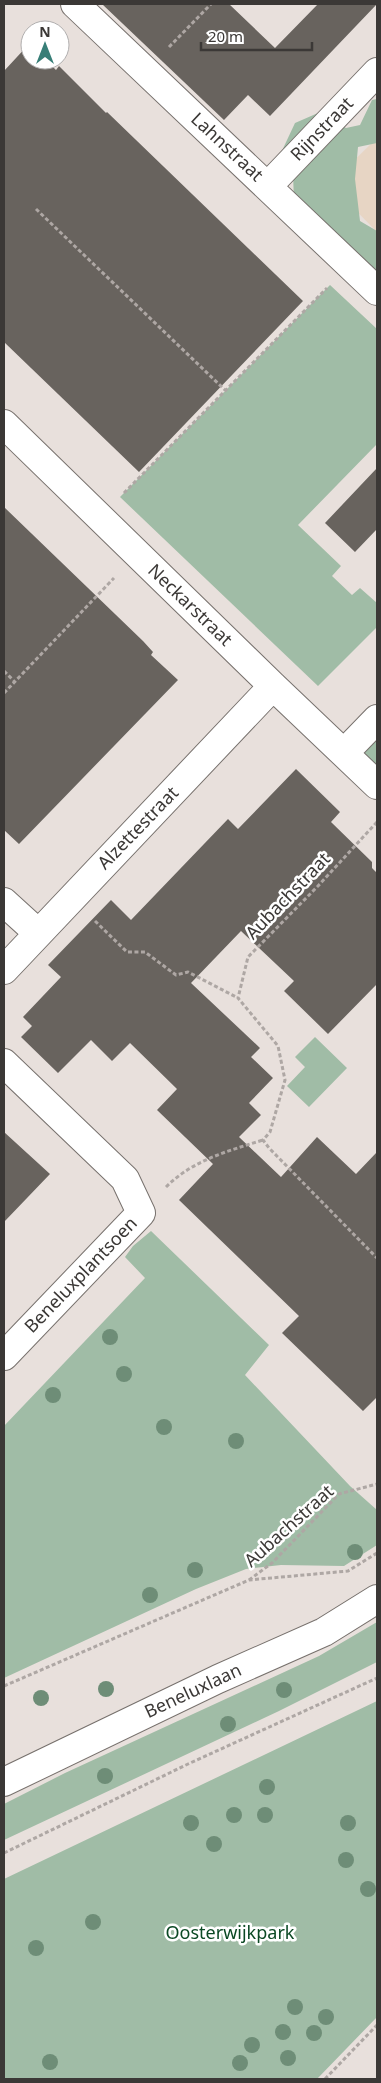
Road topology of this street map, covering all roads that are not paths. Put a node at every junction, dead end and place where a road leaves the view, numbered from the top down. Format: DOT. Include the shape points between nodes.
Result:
graph roads {
  1 [pos="75,4"];
  2 [pos="377,72"];
  3 [pos="268,186"];
  4 [pos="377,291"];
  5 [pos="4,424"];
  6 [pos="273,686"];
  7 [pos="377,719"];
  8 [pos="344,753"];
  9 [pos="377,784"];
  10 [pos="4,902"];
  11 [pos="38,933"];
  12 [pos="4,970"];
  13 [pos="4,1064"];
  14 [pos="4,1356"];
  15 [pos="377,1599"];
  16 [pos="5,1781"];
  1 -- 3 [label="street, Lahnstraat"];
  2 -- 3 [label="street, Rijnstraat"];
  3 -- 4 [label="street, Lahnstraat"];
  5 -- 6 [label="street, Neckarstraat"];
  6 -- 8 [label="street, Neckarstraat"];
  6 -- 11 [label="street, Alzettestraat"];
  7 -- 8 [label="street"];
  8 -- 9 [label="street, Neckarstraat"];
  10 -- 11 [label="street"];
  11 -- 12 [label="street, Alzettestraat"];
  13 -- 14 [label="street, Beneluxplantsoen" via="125,1179 141,1212"];
  15 -- 16 [label="street, Beneluxlaan" via="324,1632"];
}
